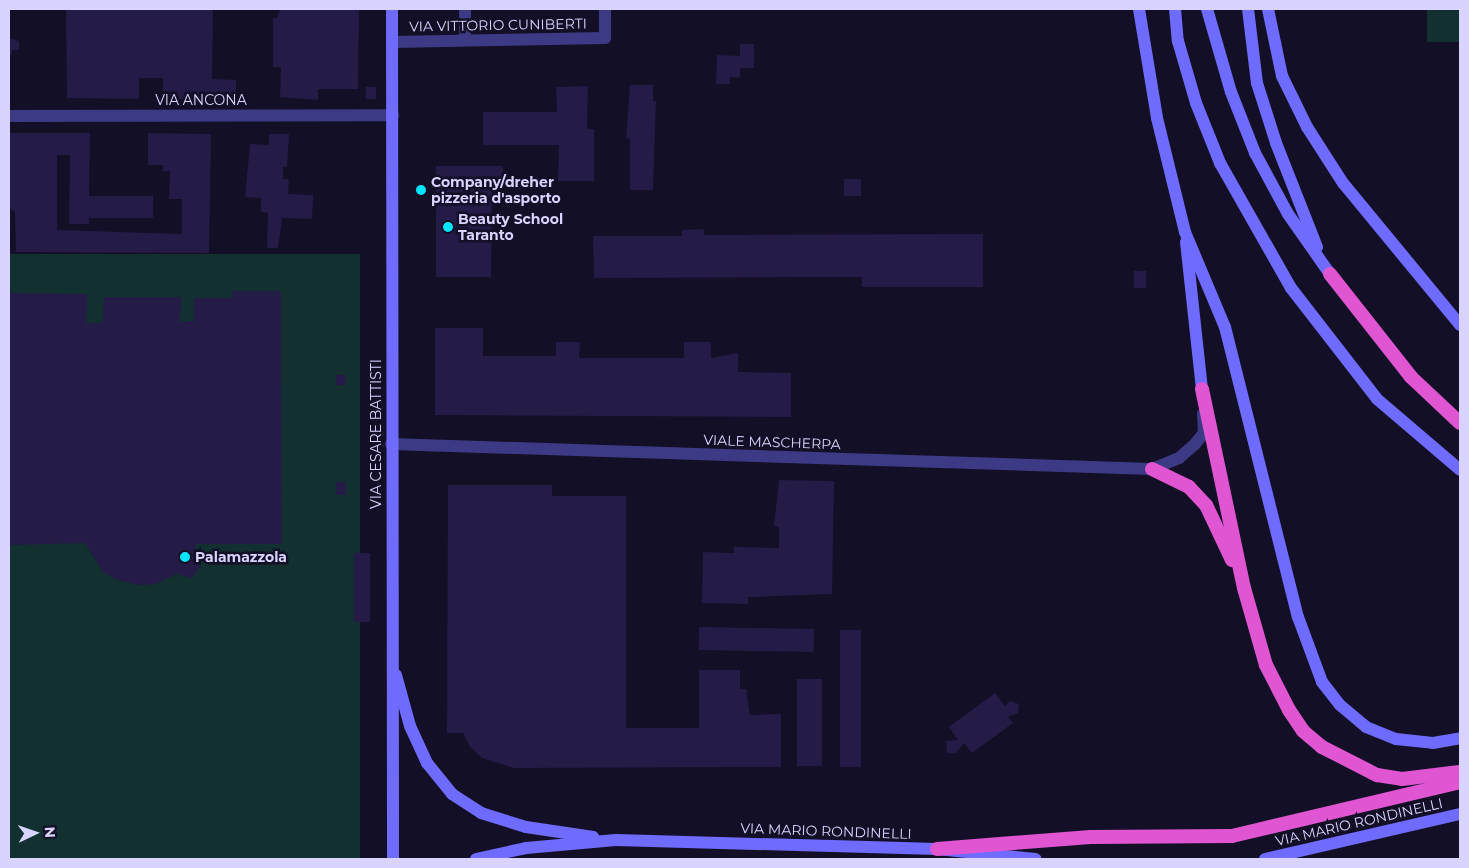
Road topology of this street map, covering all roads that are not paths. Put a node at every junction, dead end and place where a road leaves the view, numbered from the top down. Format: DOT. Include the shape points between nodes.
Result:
graph roads {
  1 [pos="392,9"];
  2 [pos="465,9"];
  3 [pos="605,9"];
  4 [pos="1139,9"];
  5 [pos="1175,9"];
  6 [pos="1207,9"];
  7 [pos="1248,9"];
  8 [pos="1268,9"];
  9 [pos="464,40"];
  10 [pos="393,42"];
  11 [pos="393,115"];
  12 [pos="9,116"];
  13 [pos="1185,232"];
  14 [pos="1330,274"];
  15 [pos="1460,325"];
  16 [pos="1202,389"];
  17 [pos="1460,423"];
  18 [pos="391,444"];
  19 [pos="1152,469"];
  20 [pos="1460,470"];
  21 [pos="1244,588"];
  22 [pos="391,658"];
  23 [pos="1460,738"];
  24 [pos="1460,772"];
  25 [pos="1460,782"];
  26 [pos="1460,814"];
  27 [pos="616,840"];
  28 [pos="937,848"];
  29 [pos="393,859"];
  30 [pos="476,859"];
  31 [pos="1035,859"];
  32 [pos="1265,859"];
  1 -- 10 [label="main road, VIA CESARE BATTISTI"];
  2 -- 9 [label="street"];
  3 -- 9 [label="street, VIA VITTORIO CUNIBERTI" via="605,38"];
  4 -- 13 [label="main road" via="1157,118"];
  5 -- 20 [label="main road" via="1178,41 1220,163 1291,288 1377,399"];
  6 -- 14 [label="main road" via="1231,92 1255,153 1288,214"];
  7 -- 14 [label="main road" via="1257,83 1276,143"];
  8 -- 15 [label="main road" via="1282,76 1307,127 1343,183"];
  9 -- 10 [label="street, VIA VITTORIO CUNIBERTI"];
  10 -- 11 [label="main road, VIA CESARE BATTISTI"];
  11 -- 12 [label="street, VIA ANCONA"];
  11 -- 18 [label="main road, VIA CESARE BATTISTI"];
  13 -- 16 [label="main road"];
  13 -- 23 [label="main road" via="1225,328 1298,617 1322,682 1340,705 1366,727 1396,739 1433,743"];
  14 -- 17 [label="highway" via="1411,377"];
  16 -- 19 [label="street" via="1204,432 1179,458"];
  16 -- 21 [label="highway"];
  18 -- 19 [label="street, VIALE MASCHERPA"];
  18 -- 22 [label="main road, VIA CESARE BATTISTI"];
  19 -- 21 [label="highway" via="1188,487 1206,506"];
  21 -- 24 [label="highway" via="1278,693 1303,731 1322,747 1377,775 1402,779"];
  22 -- 27 [label="main road, VIA MARIO RONDINELLI" via="410,726 427,763 452,794 481,813 526,827"];
  22 -- 29 [label="main road, VIA CESARE BATTISTI"];
  25 -- 28 [label="highway" via="1232,836 1092,837"];
  26 -- 32 [label="main road, VIA MARIO RONDINELLI"];
  27 -- 28 [label="main road, VIA MARIO RONDINELLI"];
  27 -- 30 [label="main road, VIA MARIO RONDINELLI" via="526,848"];
  28 -- 31 [label="main road, VIA MARIO RONDINELLI"];
}
